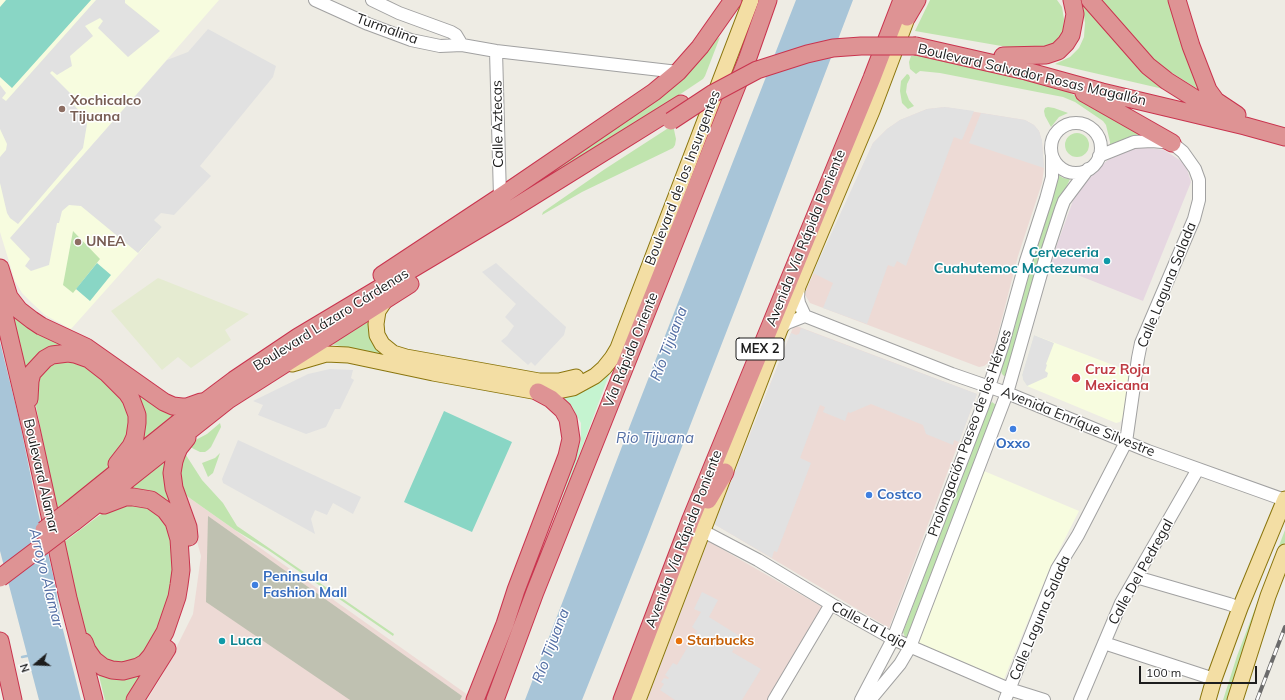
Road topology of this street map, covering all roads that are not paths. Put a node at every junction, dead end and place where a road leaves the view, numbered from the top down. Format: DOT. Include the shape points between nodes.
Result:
graph roads {
  1 [pos="315,0"];
  2 [pos="372,0"];
  3 [pos="733,0"];
  4 [pos="743,0"];
  5 [pos="751,0"];
  6 [pos="768,0"];
  7 [pos="902,0"];
  8 [pos="915,0"];
  9 [pos="1072,0"];
  10 [pos="1090,0"];
  11 [pos="1177,0"];
  12 [pos="907,17"];
  13 [pos="918,42"];
  14 [pos="462,45"];
  15 [pos="496,51"];
  16 [pos="1003,56"];
  17 [pos="678,72"];
  18 [pos="1063,80"];
  19 [pos="681,104"];
  20 [pos="1210,108"];
  21 [pos="1237,115"];
  22 [pos="671,121"];
  23 [pos="1285,127"];
  24 [pos="1285,138"];
  25 [pos="1172,143"];
  26 [pos="1052,156"];
  27 [pos="1099,156"];
  28 [pos="1088,169"];
  29 [pos="500,197"];
  30 [pos="0,268"];
  31 [pos="799,284"];
  32 [pos="1,299"];
  33 [pos="386,299"];
  34 [pos="805,316"];
  35 [pos="780,329"];
  36 [pos="298,337"];
  37 [pos="436,368"];
  38 [pos="273,370"];
  39 [pos="989,387"];
  40 [pos="228,392"];
  41 [pos="538,392"];
  42 [pos="1007,393"];
  43 [pos="31,429"];
  44 [pos="1126,442"];
  45 [pos="1198,469"];
  46 [pos="725,472"];
  47 [pos="88,496"];
  48 [pos="1285,500"];
  49 [pos="76,516"];
  50 [pos="561,527"];
  51 [pos="703,531"];
  52 [pos="1285,552"];
  53 [pos="0,563"];
  54 [pos="1136,577"];
  55 [pos="0,578"];
  56 [pos="668,581"];
  57 [pos="68,598"];
  58 [pos="831,604"];
  59 [pos="1240,608"];
  60 [pos="505,624"];
  61 [pos="893,639"];
  62 [pos="1104,643"];
  63 [pos="910,647"];
  64 [pos="2,648"];
  65 [pos="8,679"];
  66 [pos="1214,679"];
  67 [pos="1007,694"];
  68 [pos="93,696"];
  69 [pos="0,699"];
  70 [pos="9,700"];
  71 [pos="13,700"];
  72 [pos="134,700"];
  73 [pos="475,700"];
  74 [pos="495,700"];
  75 [pos="622,700"];
  76 [pos="638,700"];
  77 [pos="774,700"];
  78 [pos="860,700"];
  79 [pos="870,700"];
  80 [pos="1044,700"];
  81 [pos="1080,700"];
  82 [pos="1208,700"];
  83 [pos="1235,700"];
  1 -- 14 [label="street, Turmalina" via="411,40 440,46"];
  2 -- 14 [label="street" via="451,32"];
  3 -- 17 [label="highway"];
  4 -- 37 [label="main road, Boulevard de los Insurgentes" via="611,342 596,362 583,374 572,379 551,381"];
  5 -- 41 [label="main road, Boulevard de los Insurgentes" via="618,348 604,368 588,381 565,390"];
  6 -- 50 [label="highway, Vía Rápida Oriente" via="747,60"];
  7 -- 56 [label="highway, Avenida Vía Rápida Poniente / MEX 2"];
  8 -- 12 [label="highway"];
  9 -- 16 [label="highway" via="1075,14 1071,35 1058,51 1046,55"];
  10 -- 20 [label="highway" via="1148,66"];
  11 -- 21 [label="highway" via="1208,90 1216,101"];
  12 -- 31 [label="main road, Avenida Vía Rápida Poniente" via="872,111"];
  13 -- 16 [label="highway, Boulevard Salvador Rosas Magallón"];
  13 -- 18 [label="highway, Boulevard Salvador Rosas Magallón"];
  13 -- 19 [label="highway, Boulevard Salvador Rosas Magallón" via="881,36 862,37 833,40 783,51 729,73"];
  13 -- 22 [label="highway, Boulevard Salvador Rosas Magallón, bridge" via="833,48 807,54 757,70 712,94"];
  14 -- 15 [label="street, Turmalina"];
  15 -- 17 [label="street, Turmalina"];
  15 -- 29 [label="street, Calle Aztecas"];
  16 -- 20 [label="highway, Boulevard Salvador Rosas Magallón"];
  17 -- 29 [label="highway" via="654,92"];
  18 -- 24 [label="highway, Boulevard Salvador Rosas Magallón"];
  18 -- 25 [label="highway"];
  19 -- 36 [label="highway, Boulevard Lázaro Cárdenas" via="509,211"];
  20 -- 21 [label="highway, Boulevard Salvador Rosas Magallón"];
  21 -- 23 [label="highway, Boulevard Salvador Rosas Magallón"];
  22 -- 33 [label="highway, Boulevard Lázaro Cárdenas"];
  25 -- 27 [label="street" via="1134,142"];
  25 -- 44 [label="street, Calle Laguna Salada" via="1184,152 1195,169 1199,180 1199,200 1194,219 1141,343"];
  26 -- 27 [label="street" via="1051,144 1058,130 1065,125 1080,123 1098,135 1101,149"];
  26 -- 28 [label="street" via="1067,171"];
  26 -- 39 [label="street, Prolongación Paseo de los Héroes" via="1052,177 1004,344"];
  27 -- 28 [label="street"];
  28 -- 42 [label="street, Prolongación Paseo de los Héroes" via="1064,201 1057,220"];
  29 -- 36 [label="highway" via="387,271"];
  30 -- 40 [label="highway" via="6,292 26,315 41,326 86,347 164,402 173,406 188,407"];
  31 -- 34 [label="street" via="799,303"];
  31 -- 35 [label="main road, Avenida Vía Rápida Poniente"];
  32 -- 43 [label="highway, Boulevard Alamar"];
  33 -- 37 [label="main road, Boulevard de los Insurgentes" via="378,311 376,324 377,335 382,344 393,353"];
  33 -- 38 [label="highway, Boulevard Lázaro Cárdenas"];
  34 -- 35 [label="street" via="787,323"];
  34 -- 39 [label="street, Avenida Enríque Silvestre"];
  35 -- 46 [label="main road, Avenida Vía Rápida Poniente"];
  36 -- 40 [label="highway, Boulevard Lázaro Cárdenas"];
  37 -- 38 [label="main road, Boulevard de los Insurgentes" via="334,354 317,356"];
  37 -- 41 [label="main road, Boulevard de los Insurgentes"];
  38 -- 40 [label="highway, Boulevard Lázaro Cárdenas"];
  39 -- 42 [label="street, Avenida Enríque Silvestre"];
  39 -- 61 [label="street, Prolongación Paseo de los Héroes"];
  40 -- 47 [label="highway, Boulevard Lázaro Cárdenas" via="194,410"];
  40 -- 49 [label="highway, Boulevard Lázaro Cárdenas"];
  40 -- 72 [label="highway" via="179,448 174,461 174,488 188,527 190,543 188,590 178,629 160,662"];
  41 -- 60 [label="highway" via="563,410 568,419 571,439 568,456"];
  42 -- 44 [label="street, Avenida Enríque Silvestre"];
  42 -- 63 [label="street, Prolongación Paseo de los Héroes"];
  43 -- 47 [label="highway" via="29,404 32,373 52,355 68,353 89,359 127,393 137,415 135,436 123,457"];
  43 -- 57 [label="highway, Boulevard Alamar"];
  44 -- 45 [label="street, Avenida Enríque Silvestre"];
  44 -- 67 [label="street, Calle Laguna Salada" via="1057,570"];
  45 -- 48 [label="street, Avenida Enríque Silvestre"];
  45 -- 54 [label="street, Calle Del Pedregal"];
  46 -- 51 [label="main road, Avenida Vía Rápida Poniente"];
  46 -- 56 [label="highway"];
  47 -- 49 [label="highway, Boulevard Lázaro Cárdenas"];
  48 -- 59 [label="main road"];
  49 -- 53 [label="highway, Boulevard Lázaro Cárdenas, bridge"];
  49 -- 55 [label="highway, Boulevard Lázaro Cárdenas, bridge"];
  49 -- 57 [label="highway" via="125,497 134,496 150,500 165,510 174,522 179,539 181,570 177,597 165,632 145,663 123,671 103,667 94,660 87,650"];
  50 -- 60 [label="highway"];
  50 -- 74 [label="highway, Vía Rápida Oriente"];
  51 -- 58 [label="street, Calle La Laja" via="758,560"];
  51 -- 76 [label="main road, Avenida Vía Rápida Poniente"];
  52 -- 83 [label="main road" via="1268,596"];
  54 -- 59 [label="street"];
  54 -- 62 [label="street, Calle Del Pedregal"];
  56 -- 75 [label="highway, Avenida Vía Rápida Poniente / MEX 2"];
  57 -- 68 [label="highway, Boulevard Alamar"];
  58 -- 61 [label="street, Calle La Laja"];
  58 -- 77 [label="street"];
  59 -- 66 [label="main road"];
  60 -- 73 [label="highway"];
  61 -- 63 [label="street, Calle La Laja"];
  61 -- 78 [label="street, Prolongación Paseo de los Héroes"];
  62 -- 66 [label="street"];
  62 -- 81 [label="street, Calle Del Pedregal"];
  63 -- 67 [label="street, Calle La Laja"];
  63 -- 79 [label="street, Prolongación Paseo de los Héroes" via="900,664"];
  64 -- 65 [label="highway"];
  64 -- 69 [label="highway" via="3,677"];
  65 -- 70 [label="highway"];
  65 -- 71 [label="highway"];
  66 -- 82 [label="main road"];
  67 -- 80 [label="street, Calle La Laja"];
}
